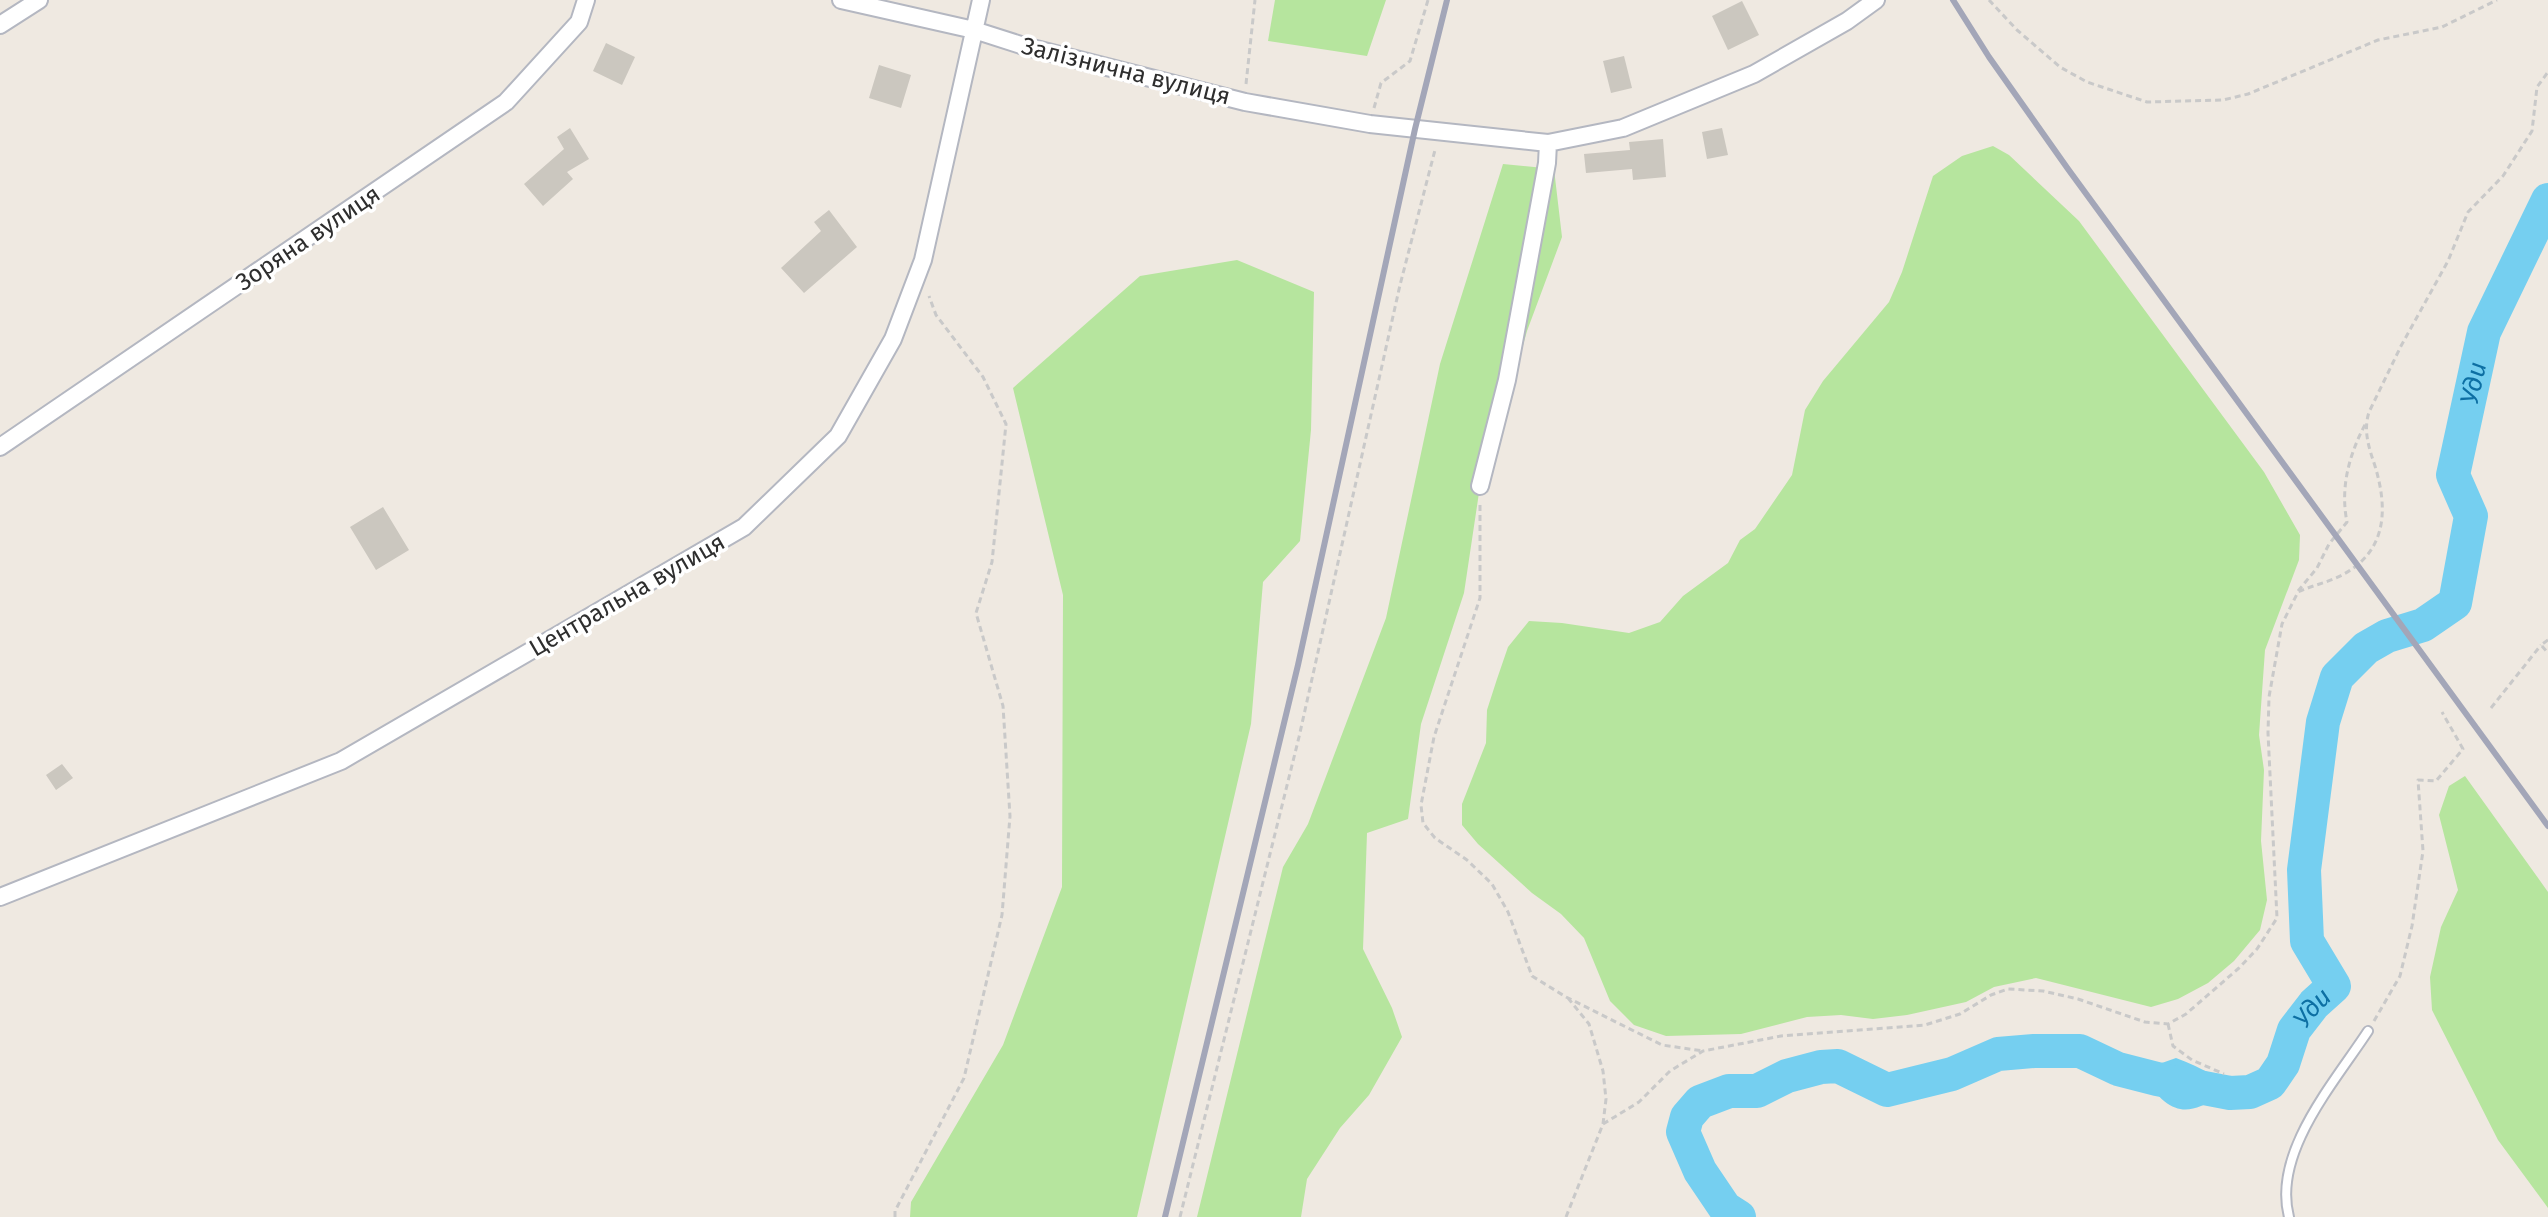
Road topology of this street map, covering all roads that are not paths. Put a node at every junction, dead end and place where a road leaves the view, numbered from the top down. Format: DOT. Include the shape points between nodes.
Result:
graph roads {
  1 [pos="39,0"];
  2 [pos="586,0"];
  3 [pos="841,0"];
  4 [pos="981,0"];
  5 [pos="1876,0"];
  6 [pos="0,25"];
  7 [pos="974,30"];
  8 [pos="1548,143"];
  9 [pos="0,447"];
  10 [pos="1480,486"];
  11 [pos="0,897"];
  12 [pos="2368,1031"];
  13 [pos="2289,1217"];
  1 -- 6 [label="street"];
  2 -- 9 [label="street, Зоряна вулиця" via="579,22 506,102"];
  3 -- 7 [label="street, Залізнична вулиця"];
  4 -- 7 [label="street, Центральна вулиця"];
  5 -- 8 [label="street, Залізнична вулиця" via="1754,74 1623,128"];
  7 -- 8 [label="street, Залізнична вулиця" via="1245,102 1370,124"];
  7 -- 11 [label="street, Центральна вулиця" via="923,260 893,339 838,436 744,527 341,761"];
  8 -- 10 [label="street" via="1507,380"];
  12 -- 13 [label="lane" via="2292,1151 2285,1179"];
}
